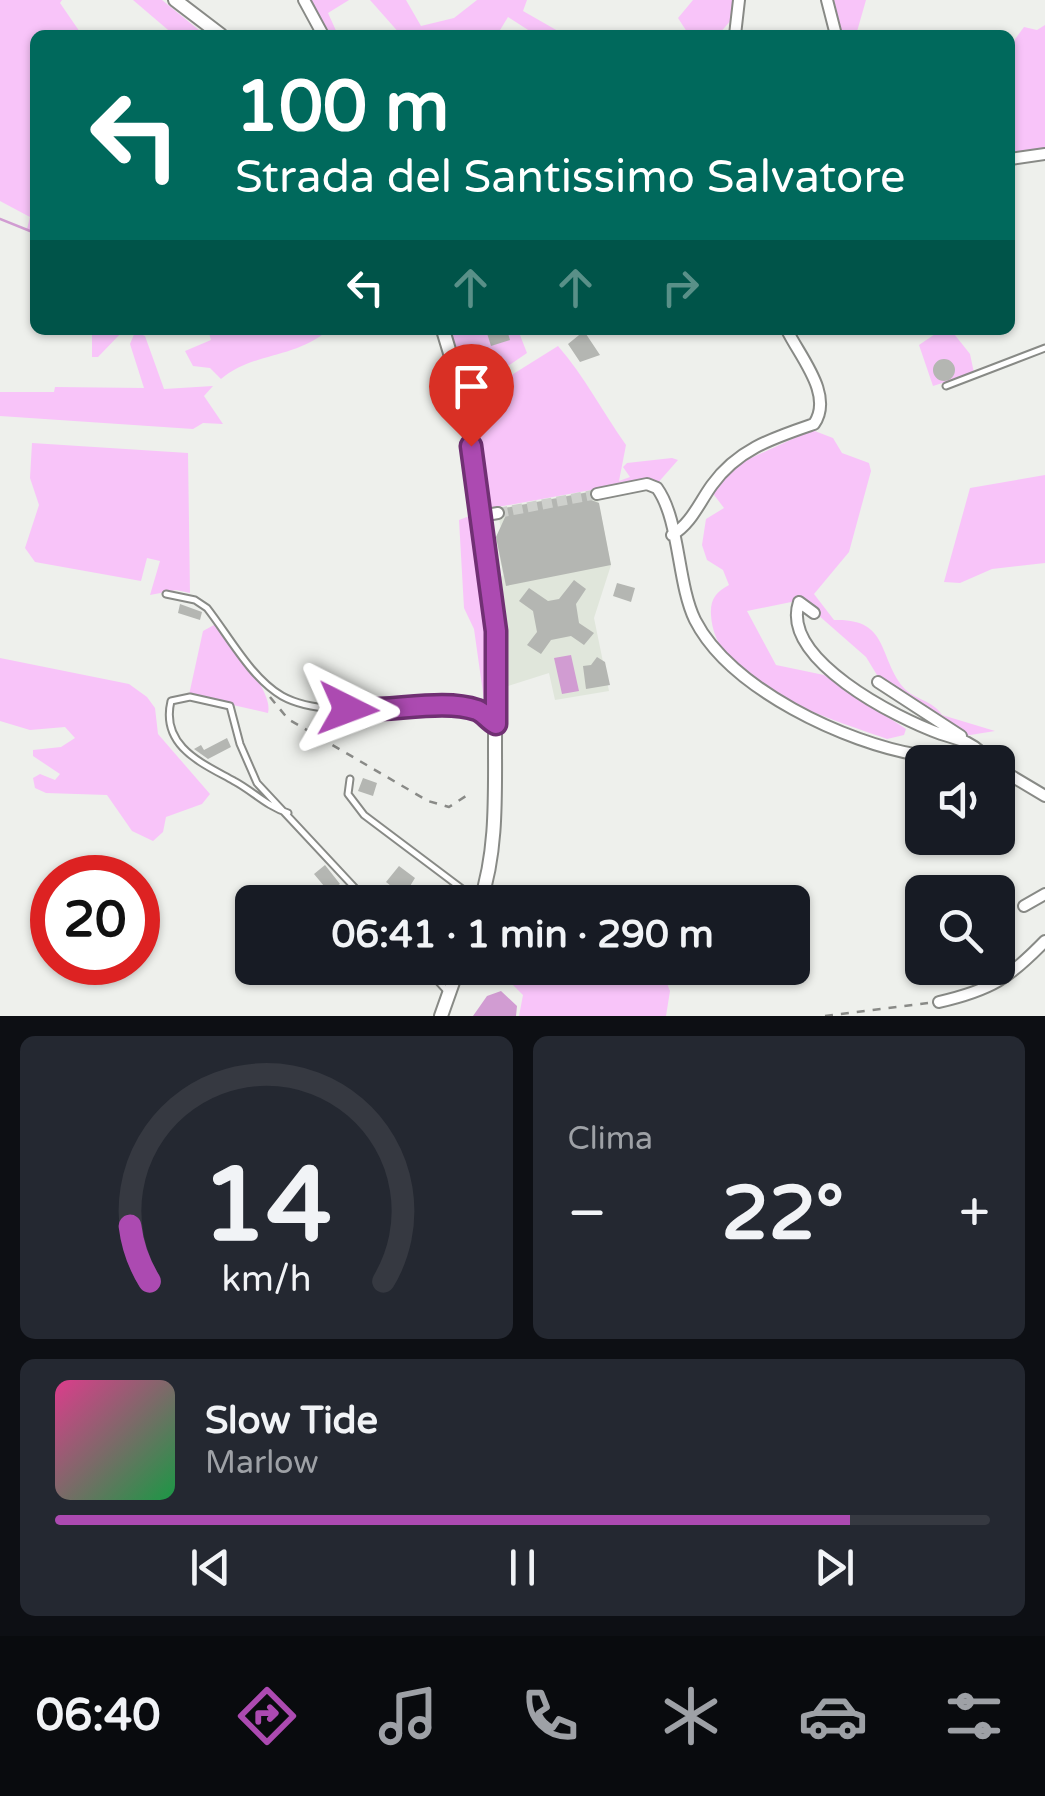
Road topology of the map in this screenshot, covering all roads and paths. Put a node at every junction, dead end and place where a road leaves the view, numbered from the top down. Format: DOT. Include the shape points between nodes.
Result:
graph roads {
  1 [pos="175,0"];
  2 [pos="304,0"];
  3 [pos="738,0"];
  4 [pos="826,0"];
  5 [pos="214,30"];
  6 [pos="320,30"];
  7 [pos="735,30"];
  8 [pos="835,30"];
  9 [pos="1045,154"];
  10 [pos="1015,159"];
  11 [pos="445,335"];
  12 [pos="790,335"];
  13 [pos="1045,348"];
  14 [pos="946,386"];
  15 [pos="597,494"];
  16 [pos="498,512"];
  17 [pos="480,516"];
  18 [pos="672,534"];
  19 [pos="166,594"];
  20 [pos="814,613"];
  21 [pos="264,681"];
  22 [pos="878,682"];
  23 [pos="496,724"];
  24 [pos="966,739"];
  25 [pos="973,745"];
  26 [pos="905,752"];
  27 [pos="1015,778"];
  28 [pos="350,779"];
  29 [pos="469,794"];
  30 [pos="1045,796"];
  31 [pos="288,813"];
  32 [pos="353,885"];
  33 [pos="457,885"];
  34 [pos="483,885"];
  35 [pos="1045,894"];
  36 [pos="1024,906"];
  37 [pos="1045,940"];
  38 [pos="441,985"];
  39 [pos="452,985"];
  40 [pos="449,994"];
  41 [pos="939,1002"];
  42 [pos="442,1016"];
  43 [pos="825,1016"];
  1 -- 5 [label="street"];
  2 -- 6 [label="street"];
  3 -- 7 [label="street"];
  4 -- 8 [label="street"];
  9 -- 10 [label="street"];
  11 -- 17 [label="street" via="465,399"];
  12 -- 18 [label="street" via="818,392 819,416 814,424 748,449"];
  13 -- 14 [label="lane"];
  15 -- 18 [label="street" via="656,488"];
  16 -- 17 [label="street"];
  17 -- 23 [label="street" via="496,631"];
  18 -- 26 [label="street" via="694,618 758,687 795,709"];
  19 -- 21 [label="lane" via="207,608"];
  20 -- 24 [label="street" via="799,602 794,616 818,662 888,709"];
  21 -- 23 [label="lane" via="307,704 388,712 457,706"];
  21 -- 29 [label="path" via="288,719 428,801 449,807"];
  22 -- 24 [label="street"];
  23 -- 34 [label="street" via="495,806"];
  24 -- 25 [label="street"];
  27 -- 30 [label="street"];
  28 -- 33 [label="lane" via="348,794 364,815"];
  31 -- 31 [label="lane" via="200,767 172,727 170,702 190,697 230,706 257,783"];
  31 -- 32 [label="lane"];
  35 -- 36 [label="street"];
  37 -- 41 [label="street" via="986,991"];
  38 -- 40 [label="lane"];
  39 -- 40 [label="street"];
  40 -- 42 [label="street"];
  41 -- 43 [label="path"];
}
